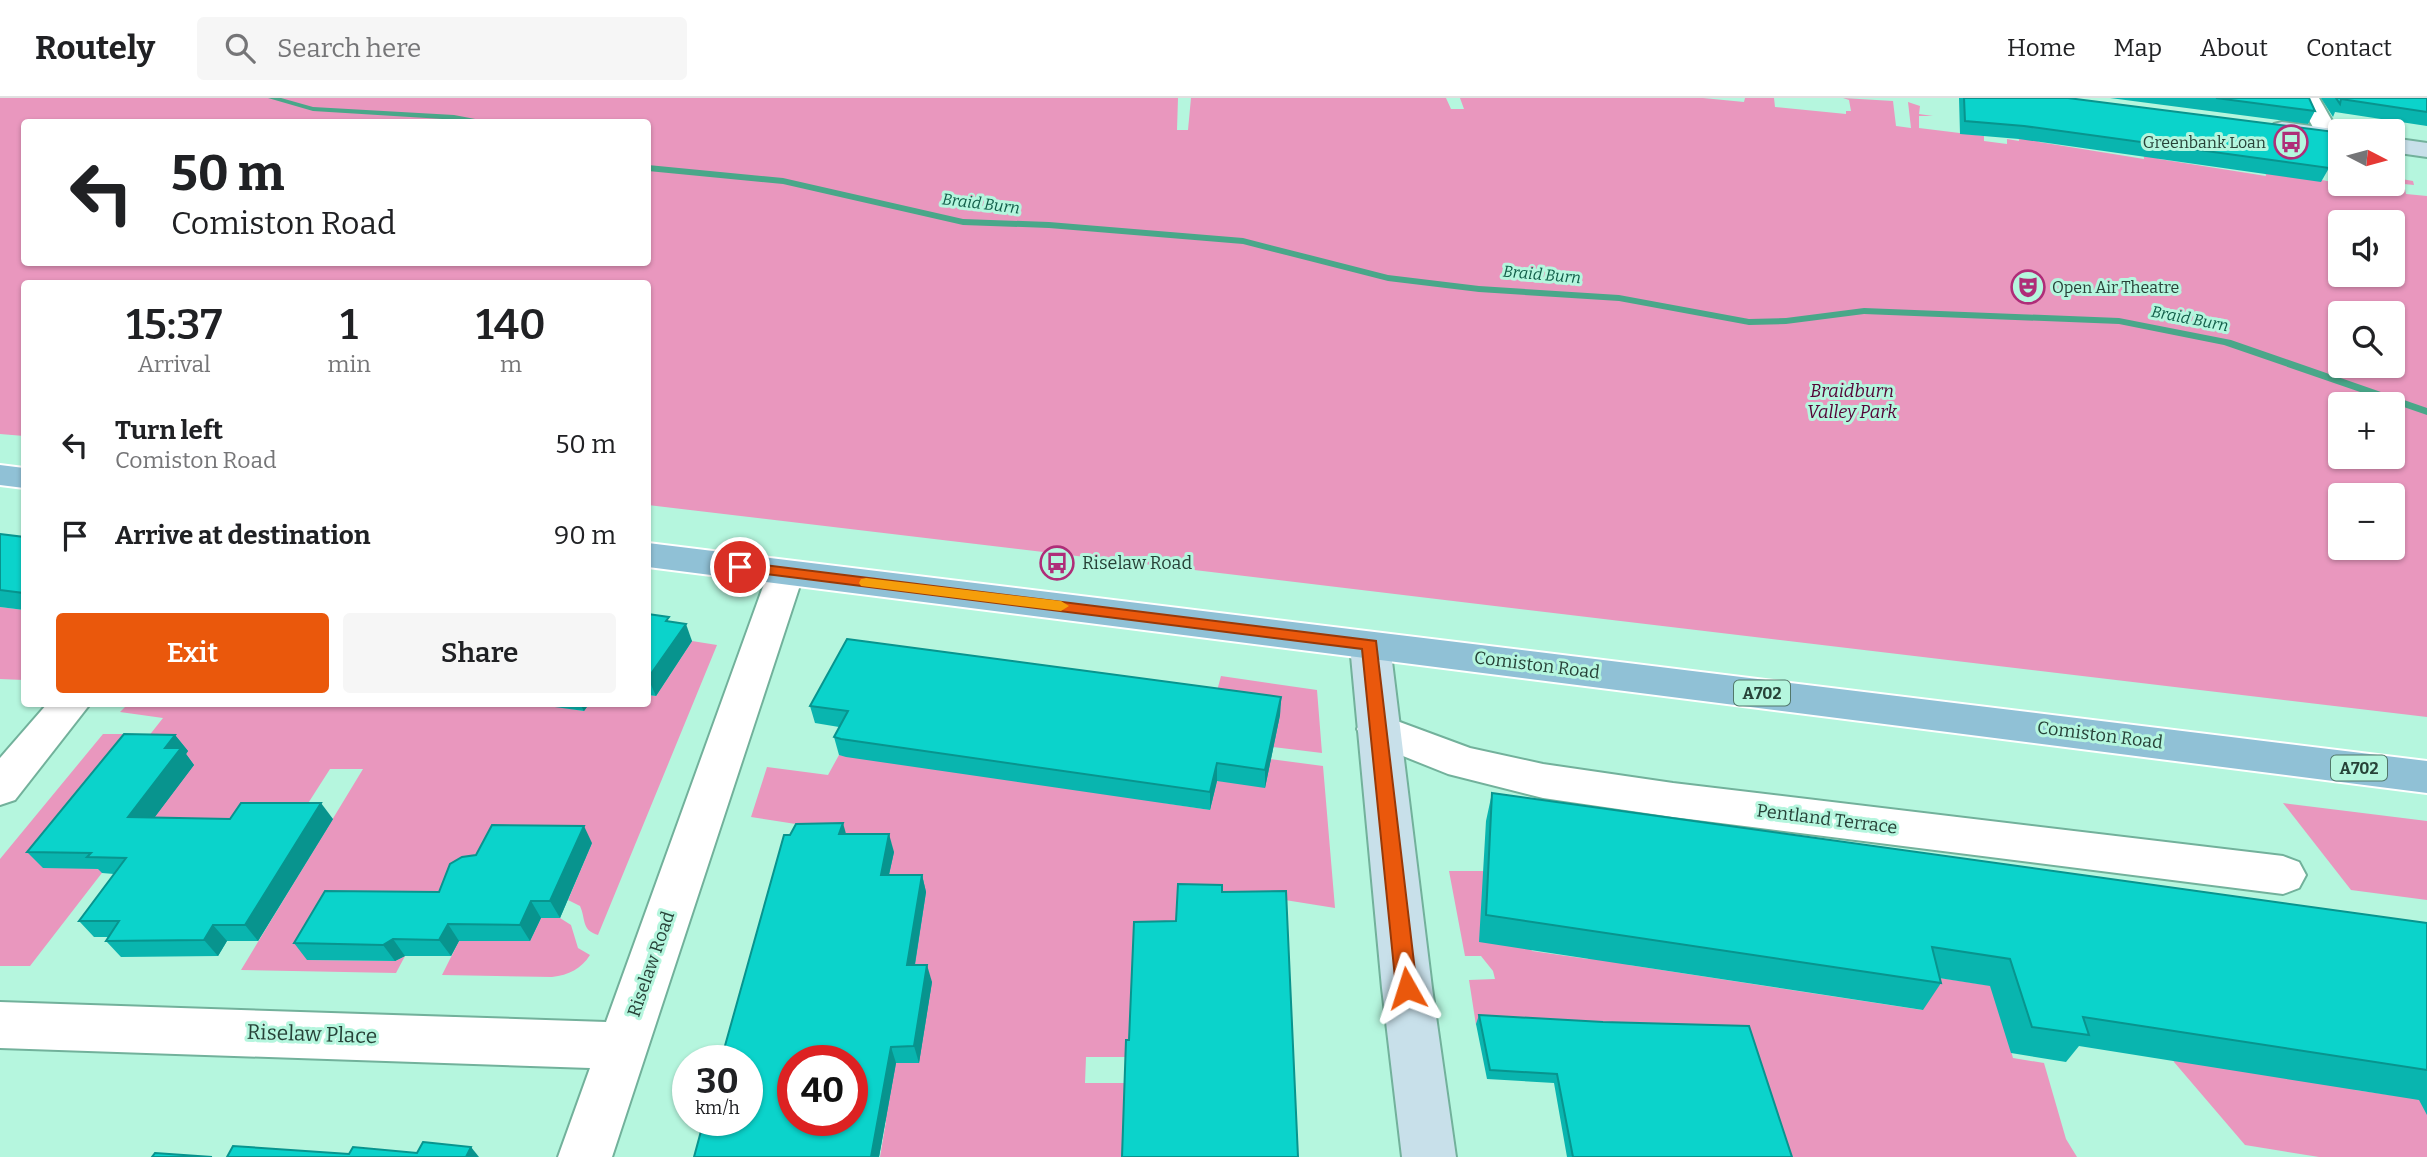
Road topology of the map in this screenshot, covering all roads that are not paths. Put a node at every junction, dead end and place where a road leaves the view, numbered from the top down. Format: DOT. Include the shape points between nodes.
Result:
graph roads {
  1 [pos="2308,98"];
  2 [pos="2264,127"];
  3 [pos="2328,127"];
  4 [pos="2328,135"];
  5 [pos="2405,147"];
  6 [pos="2427,150"];
  7 [pos="0,475"];
  8 [pos="21,478"];
  9 [pos="651,555"];
  10 [pos="786,573"];
  11 [pos="1370,645"];
  12 [pos="68,707"];
  13 [pos="1378,729"];
  14 [pos="2427,777"];
  15 [pos="0,788"];
  16 [pos="2283,875"];
  17 [pos="0,1025"];
  18 [pos="623,1046"];
  19 [pos="585,1157"];
  20 [pos="1429,1157"];
  1 -- 3 [label="street"];
  2 -- 4 [label="street"];
  5 -- 6 [label="street"];
  7 -- 8 [label="main road"];
  9 -- 10 [label="main road, Comiston Road / A702"];
  10 -- 11 [label="main road, Comiston Road / A702"];
  10 -- 18 [label="street, Riselaw Road"];
  11 -- 13 [label="street"];
  11 -- 14 [label="main road, Comiston Road / A702"];
  12 -- 15 [label="street"];
  13 -- 16 [label="street, Pentland Terrace" via="1464,763 1543,781"];
  13 -- 20 [label="street"];
  17 -- 18 [label="street, Riselaw Place"];
  18 -- 19 [label="street, Riselaw Road"];
}
